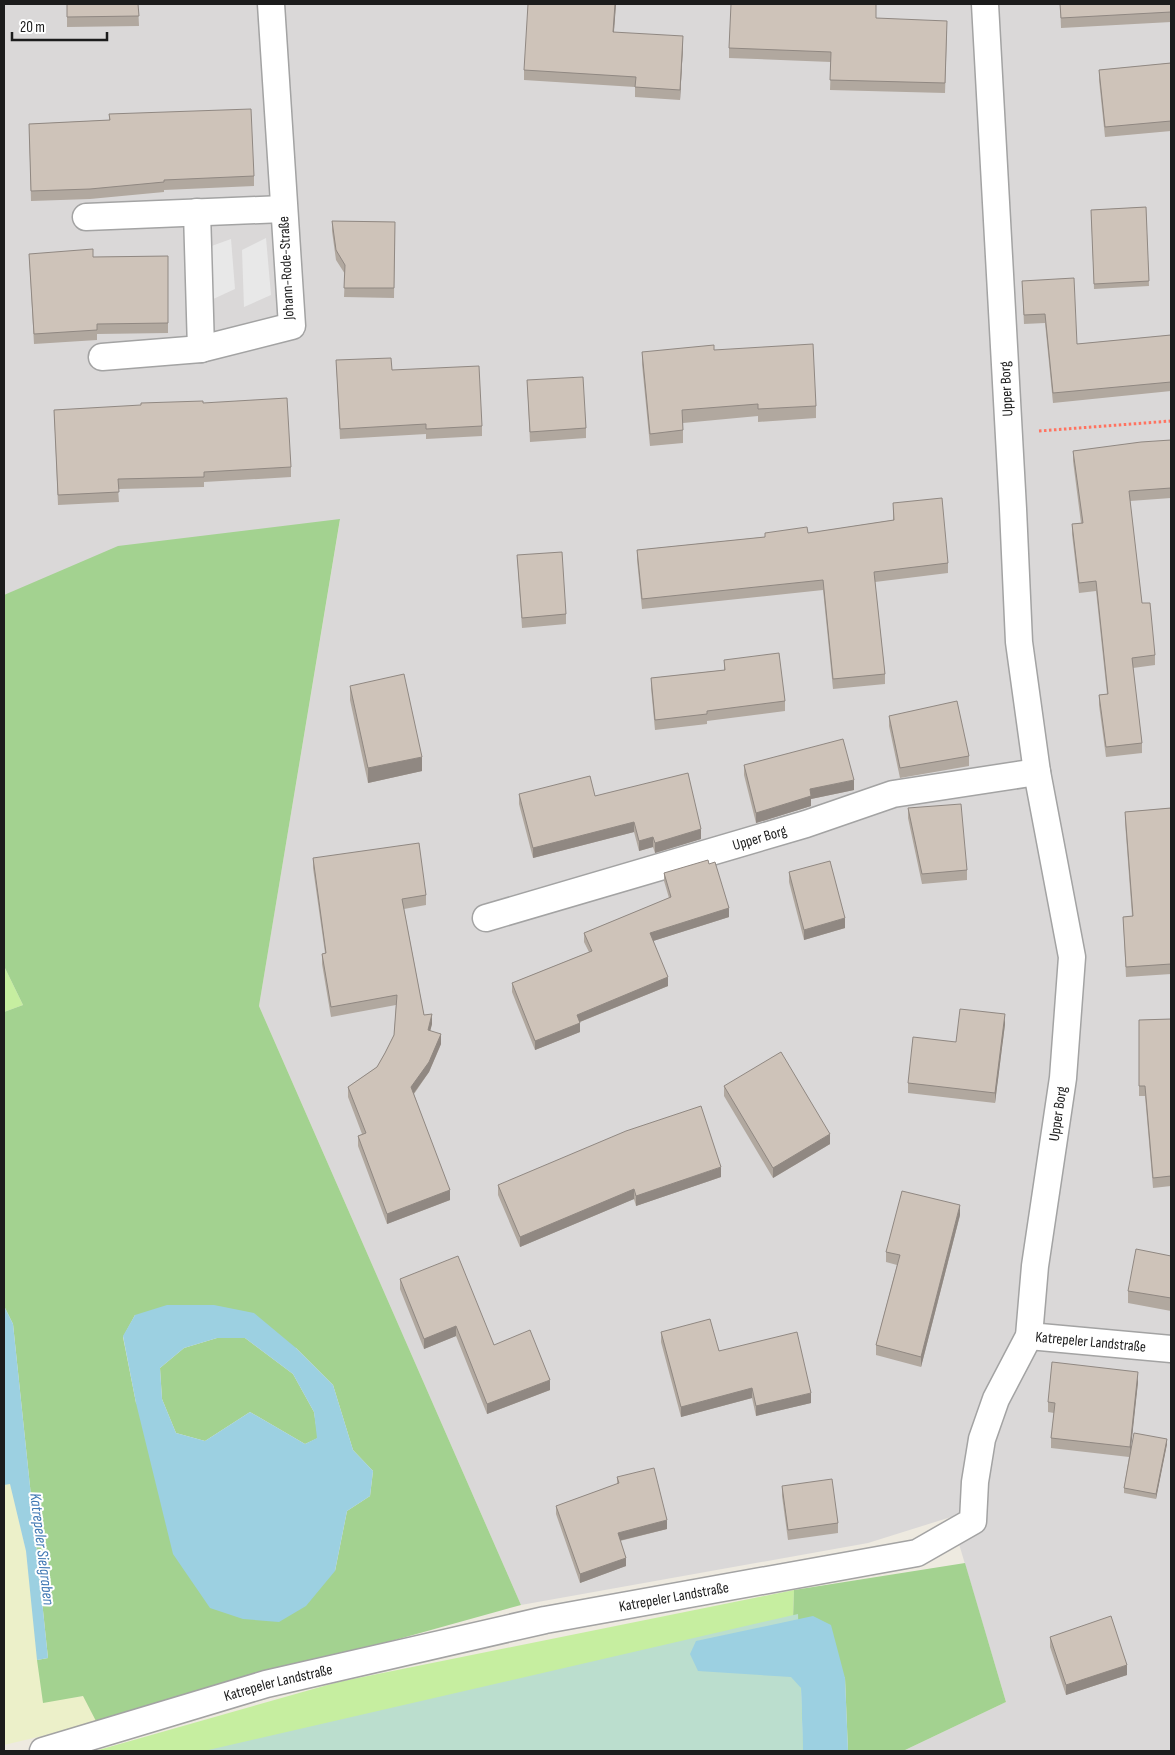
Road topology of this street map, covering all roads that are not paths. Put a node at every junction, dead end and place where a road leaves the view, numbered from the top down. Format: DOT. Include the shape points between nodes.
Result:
graph roads {
  1 [pos="271,4"];
  2 [pos="985,4"];
  3 [pos="283,209"];
  4 [pos="197,212"];
  5 [pos="86,217"];
  6 [pos="201,349"];
  7 [pos="102,357"];
  8 [pos="1037,772"];
  9 [pos="486,918"];
  10 [pos="1029,1336"];
  11 [pos="1171,1349"];
  12 [pos="42,1751"];
  1 -- 3 [label="street, Johann-Rode-Straße"];
  2 -- 8 [label="street, Upper Borg" via="1018,642"];
  3 -- 4 [label="street, Johann-Rode-Straße"];
  3 -- 6 [label="street, Johann-Rode-Straße" via="292,326"];
  4 -- 5 [label="street, Johann-Rode-Straße"];
  4 -- 6 [label="street"];
  6 -- 7 [label="street, Johann-Rode-Straße"];
  8 -- 9 [label="street, Upper Borg" via="893,794 806,824"];
  8 -- 10 [label="street, Upper Borg" via="1072,957 1063,1078 1035,1266"];
  10 -- 11 [label="street, Katrepeler Landstraße"];
  10 -- 12 [label="street, Katrepeler Landstraße" via="996,1399 982,1439 973,1521 917,1553 535,1622 266,1684"];
}
